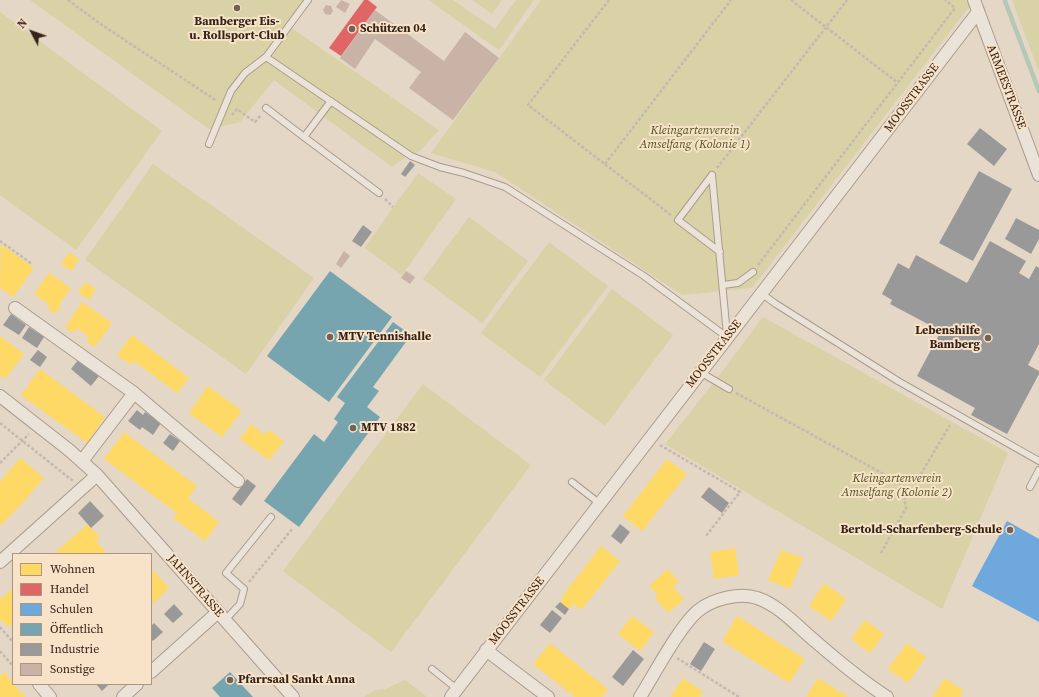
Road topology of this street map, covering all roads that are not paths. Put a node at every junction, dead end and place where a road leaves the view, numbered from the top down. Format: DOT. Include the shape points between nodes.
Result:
graph roads {
  1 [pos="308,0"];
  2 [pos="974,0"];
  3 [pos="978,12"];
  4 [pos="266,57"];
  5 [pos="331,101"];
  6 [pos="266,108"];
  7 [pos="304,137"];
  8 [pos="209,144"];
  9 [pos="1039,175"];
  10 [pos="379,193"];
  11 [pos="720,252"];
  12 [pos="753,272"];
  13 [pos="723,285"];
  14 [pos="762,294"];
  15 [pos="15,308"];
  16 [pos="727,337"];
  17 [pos="700,372"];
  18 [pos="729,389"];
  19 [pos="134,393"];
  20 [pos="0,396"];
  21 [pos="1039,461"];
  22 [pos="82,462"];
  23 [pos="1039,470"];
  24 [pos="97,476"];
  25 [pos="238,481"];
  26 [pos="572,482"];
  27 [pos="1030,487"];
  28 [pos="599,503"];
  29 [pos="271,517"];
  30 [pos="0,562"];
  31 [pos="221,616"];
  32 [pos="486,650"];
  33 [pos="432,669"];
  34 [pos="152,671"];
  35 [pos="40,685"];
  36 [pos="136,685"];
  37 [pos="454,693"];
  38 [pos="50,697"];
  39 [pos="123,697"];
  40 [pos="293,697"];
  41 [pos="548,697"];
  42 [pos="640,697"];
  43 [pos="887,697"];
  1 -- 4 [label="lane"];
  2 -- 3 [label="street, ARMEESTRASSE"];
  3 -- 9 [label="street, ARMEESTRASSE"];
  3 -- 14 [label="street, MOOSSTRASSE"];
  4 -- 5 [label="lane"];
  4 -- 8 [label="lane" via="245,73 231,91"];
  5 -- 7 [label="lane"];
  5 -- 16 [label="lane" via="411,156 505,187 644,276"];
  6 -- 7 [label="lane"];
  7 -- 10 [label="lane"];
  11 -- 11 [label="lane" via="678,220 712,175"];
  11 -- 13 [label="lane"];
  12 -- 13 [label="lane" via="738,283"];
  13 -- 16 [label="lane"];
  14 -- 16 [label="street, MOOSSTRASSE"];
  14 -- 21 [label="lane" via="898,381"];
  15 -- 19 [label="street"];
  16 -- 17 [label="street, MOOSSTRASSE"];
  17 -- 18 [label="lane"];
  17 -- 28 [label="street, MOOSSTRASSE"];
  19 -- 22 [label="street"];
  19 -- 25 [label="street"];
  20 -- 22 [label="street, JAHNSTRASSE"];
  22 -- 24 [label="street, JAHNSTRASSE"];
  23 -- 27 [label="lane"];
  24 -- 30 [label="street"];
  24 -- 31 [label="street, JAHNSTRASSE"];
  26 -- 28 [label="lane"];
  28 -- 32 [label="street, MOOSSTRASSE"];
  29 -- 31 [label="lane" via="226,573 244,589 240,604"];
  31 -- 34 [label="street"];
  31 -- 40 [label="street, JAHNSTRASSE"];
  32 -- 37 [label="street, MOOSSTRASSE"];
  32 -- 41 [label="street"];
  33 -- 37 [label="lane"];
  35 -- 38 [label="street"];
  36 -- 39 [label="street"];
  42 -- 43 [label="street" via="685,626 699,610 718,600 738,596 756,598 769,603"];
}
